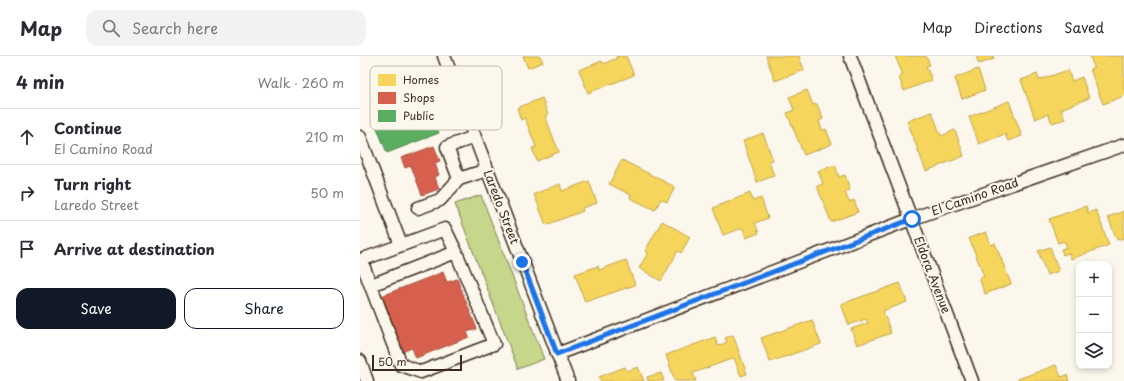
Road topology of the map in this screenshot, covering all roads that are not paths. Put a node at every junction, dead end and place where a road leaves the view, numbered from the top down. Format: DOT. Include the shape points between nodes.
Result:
graph roads {
  1 [pos="444,56"];
  2 [pos="850,56"];
  3 [pos="448,66"];
  4 [pos="471,130"];
  5 [pos="360,137"];
  6 [pos="474,137"];
  7 [pos="1124,145"];
  8 [pos="487,170"];
  9 [pos="459,179"];
  10 [pos="418,208"];
  11 [pos="912,219"];
  12 [pos="401,245"];
  13 [pos="456,252"];
  14 [pos="361,256"];
  15 [pos="371,285"];
  16 [pos="557,354"];
  17 [pos="360,361"];
  18 [pos="419,376"];
  19 [pos="368,381"];
  20 [pos="568,381"];
  21 [pos="972,381"];
  1 -- 3 [label="street, Laredo Street"];
  2 -- 11 [label="street, Eldora Avenue"];
  4 -- 6 [label="street, Laredo Street"];
  5 -- 12 [label="street"];
  6 -- 8 [label="street, Laredo Street"];
  6 -- 9 [label="street" via="448,147"];
  7 -- 11 [label="street, El Camino Road"];
  8 -- 9 [label="street"];
  8 -- 16 [label="street, Laredo Street"];
  9 -- 10 [label="street" via="440,200"];
  11 -- 16 [label="street, El Camino Road"];
  11 -- 21 [label="street, Eldora Avenue"];
  12 -- 13 [label="street" via="445,228"];
  12 -- 14 [label="street"];
  13 -- 15 [label="street"];
  13 -- 18 [label="street" via="494,344"];
  14 -- 15 [label="street"];
  15 -- 18 [label="street" via="401,365"];
  16 -- 20 [label="street, Laredo Street"];
  17 -- 19 [label="street"];
}
